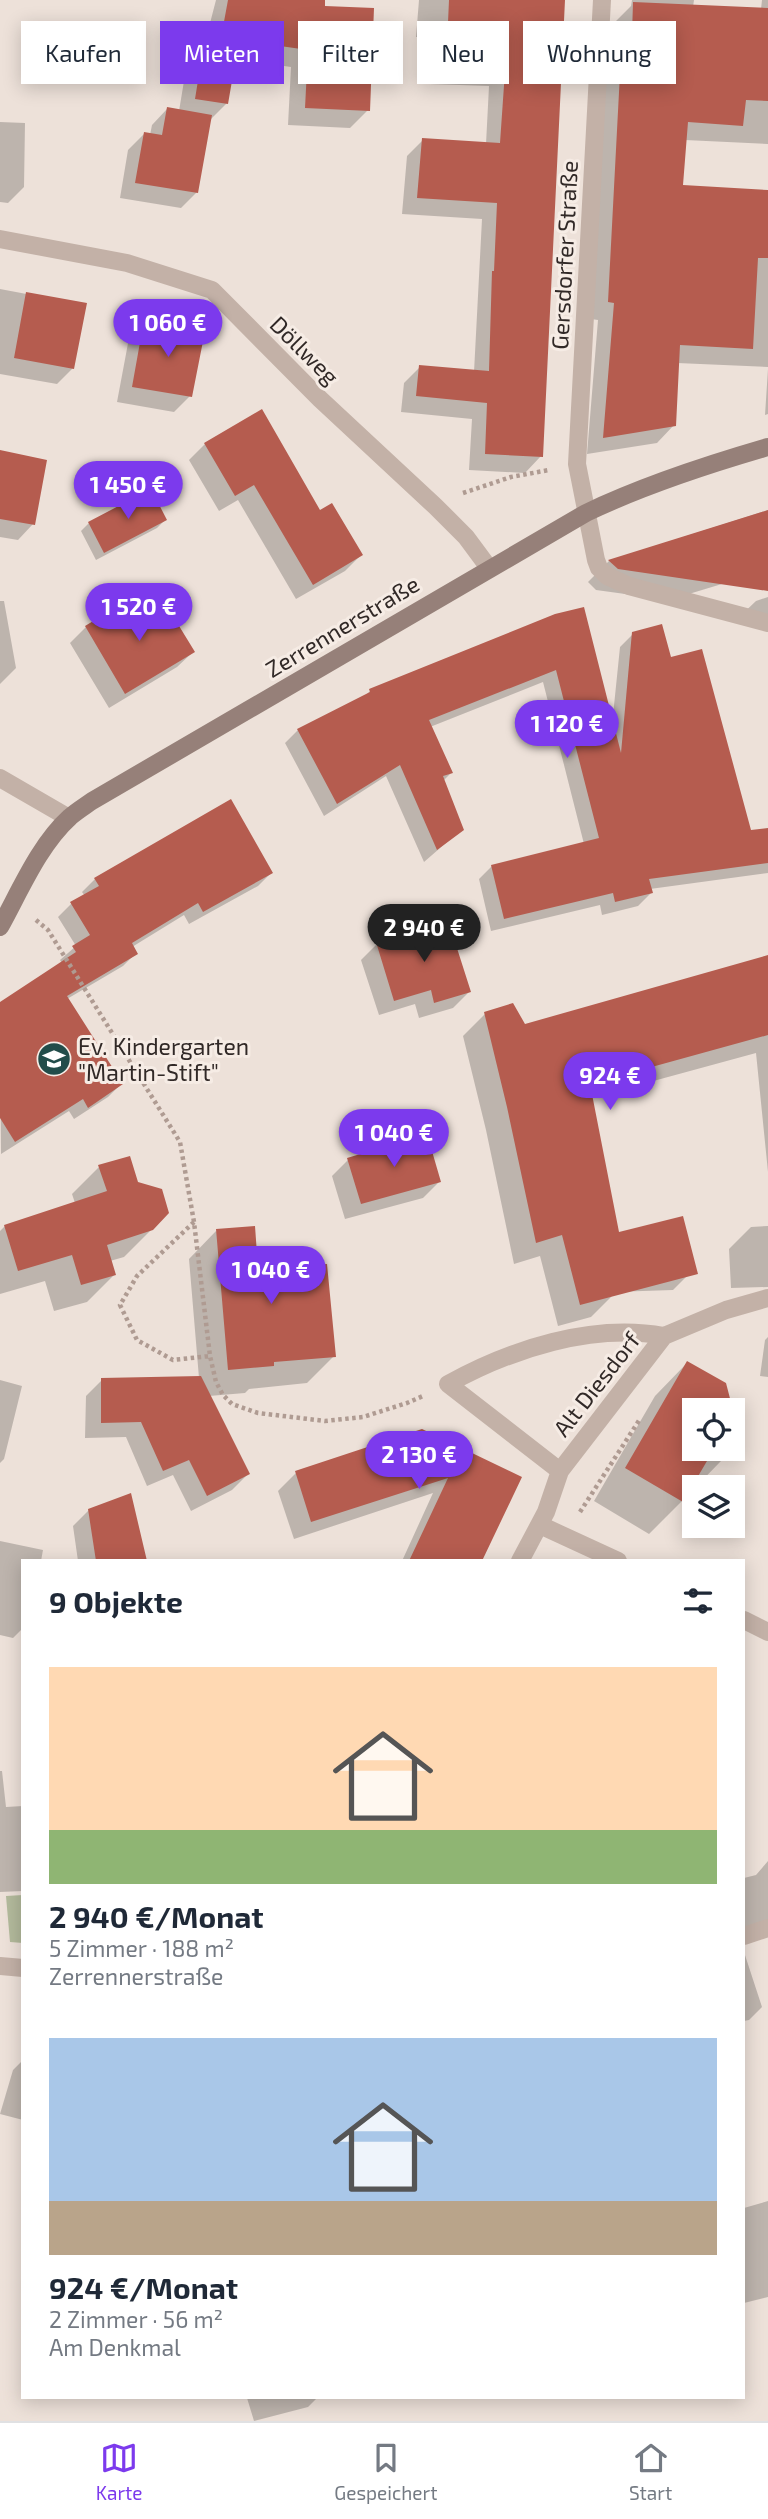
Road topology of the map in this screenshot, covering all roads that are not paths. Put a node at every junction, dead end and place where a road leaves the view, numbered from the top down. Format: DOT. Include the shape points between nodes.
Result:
graph roads {
  1 [pos="602,0"];
  2 [pos="0,239"];
  3 [pos="768,447"];
  4 [pos="586,513"];
  5 [pos="489,568"];
  6 [pos="768,624"];
  7 [pos="0,778"];
  8 [pos="69,818"];
  9 [pos="0,927"];
  10 [pos="768,1298"];
  11 [pos="664,1336"];
  12 [pos="560,1471"];
  13 [pos="540,1525"];
  14 [pos="521,1559"];
  15 [pos="614,1559"];
  16 [pos="745,1620"];
  17 [pos="768,1632"];
  18 [pos="768,1928"];
  19 [pos="745,1936"];
  20 [pos="0,1966"];
  21 [pos="21,1968"];
  1 -- 4 [label="street, Gersdorfer Straße" via="577,464"];
  2 -- 5 [label="street, Döllweg" via="127,263 212,290 466,537"];
  3 -- 4 [label="main road, Zerrennerstraße" via="665,480"];
  4 -- 5 [label="main road, Zerrennerstraße"];
  4 -- 6 [label="street, Gersdorfer Straße" via="598,568 607,576"];
  5 -- 8 [label="main road, Zerrennerstraße" via="117,785"];
  7 -- 8 [label="street"];
  8 -- 9 [label="main road, Zerrennerstraße" via="43,852"];
  10 -- 11 [label="street, Alt Diesdorf"];
  11 -- 12 [label="street, Alt Diesdorf"];
  11 -- 12 [label="street" via="622,1331 579,1336 494,1362 448,1384"];
  12 -- 13 [label="street, Alt Diesdorf"];
  13 -- 14 [label="street, Alt Diesdorf"];
  13 -- 15 [label="street"];
  16 -- 17 [label="street"];
  18 -- 19 [label="street"];
  20 -- 21 [label="street"];
}
